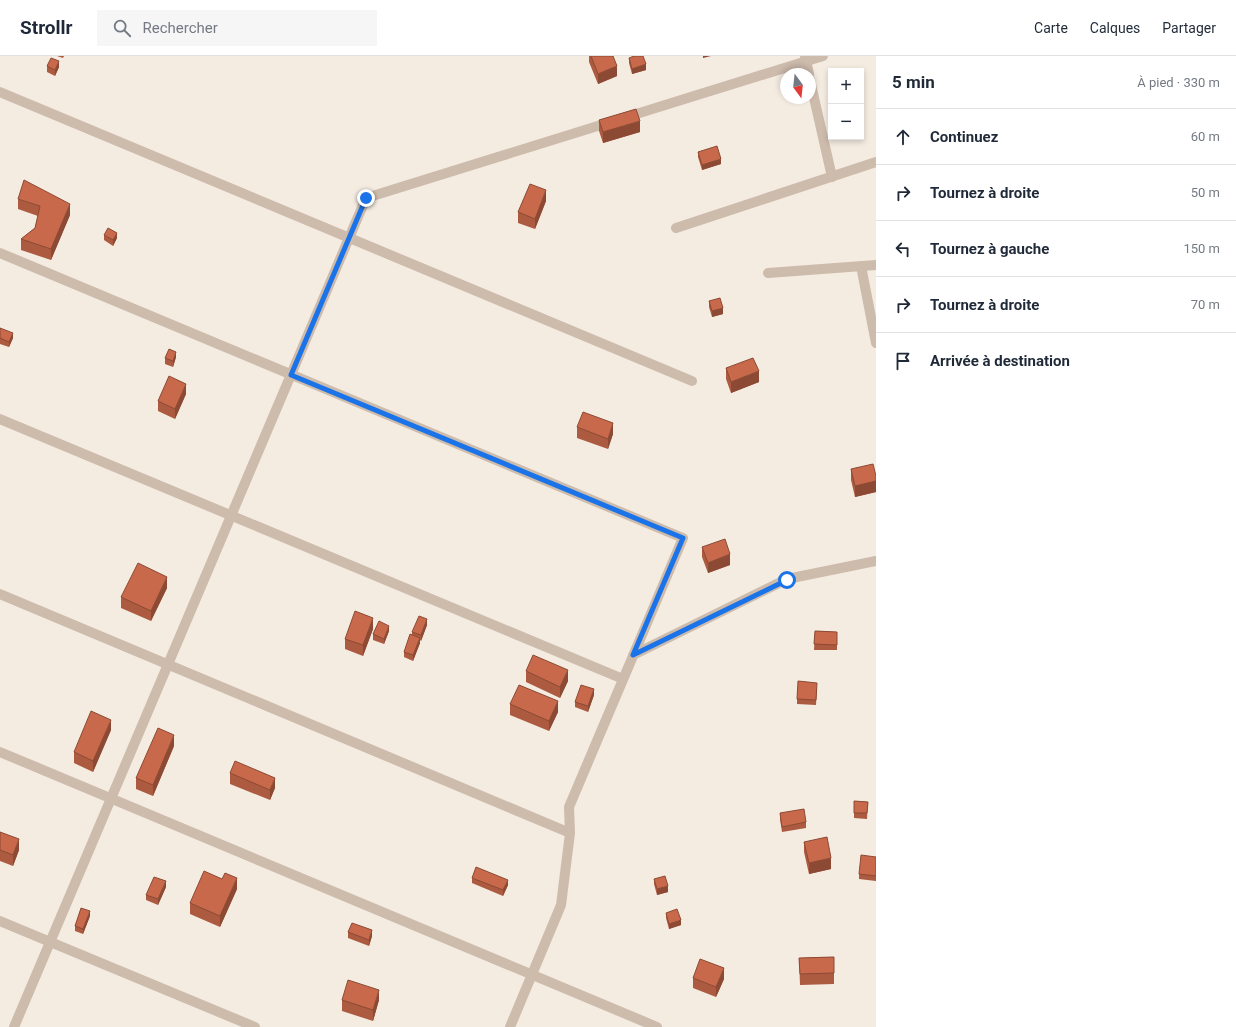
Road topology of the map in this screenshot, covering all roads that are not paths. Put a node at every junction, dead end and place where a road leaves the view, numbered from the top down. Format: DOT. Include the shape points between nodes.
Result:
graph roads {
  1 [pos="823,56"];
  2 [pos="805,59"];
  3 [pos="0,92"];
  4 [pos="815,104"];
  5 [pos="876,162"];
  6 [pos="832,177"];
  7 [pos="676,228"];
  8 [pos="349,238"];
  9 [pos="0,253"];
  10 [pos="876,264"];
  11 [pos="861,266"];
  12 [pos="768,273"];
  13 [pos="876,343"];
  14 [pos="291,375"];
  15 [pos="692,381"];
  16 [pos="0,419"];
  17 [pos="231,515"];
  18 [pos="876,561"];
  19 [pos="0,594"];
  20 [pos="633,655"];
  21 [pos="168,664"];
  22 [pos="623,679"];
  23 [pos="0,752"];
  24 [pos="111,799"];
  25 [pos="570,833"];
  26 [pos="0,921"];
  27 [pos="50,942"];
  28 [pos="532,975"];
  29 [pos="14,1027"];
  30 [pos="255,1027"];
  31 [pos="510,1027"];
  32 [pos="657,1027"];
  1 -- 2 [label="street"];
  2 -- 8 [label="street" via="366,198"];
  3 -- 8 [label="street"];
  4 -- 6 [label="street"];
  5 -- 6 [label="street"];
  6 -- 7 [label="street"];
  8 -- 14 [label="street"];
  8 -- 15 [label="street"];
  9 -- 14 [label="street"];
  10 -- 11 [label="street"];
  11 -- 12 [label="street"];
  11 -- 13 [label="street"];
  14 -- 17 [label="street"];
  14 -- 20 [label="street" via="683,538"];
  16 -- 17 [label="street"];
  17 -- 21 [label="street"];
  17 -- 22 [label="street"];
  18 -- 20 [label="street" via="787,580"];
  19 -- 21 [label="street"];
  20 -- 22 [label="street"];
  21 -- 24 [label="street"];
  21 -- 25 [label="street"];
  22 -- 25 [label="street" via="569,807"];
  23 -- 24 [label="street"];
  24 -- 27 [label="street"];
  24 -- 28 [label="street"];
  25 -- 28 [label="street" via="562,905"];
  26 -- 27 [label="street"];
  27 -- 29 [label="street"];
  27 -- 30 [label="street"];
  28 -- 31 [label="street"];
  28 -- 32 [label="street"];
}
